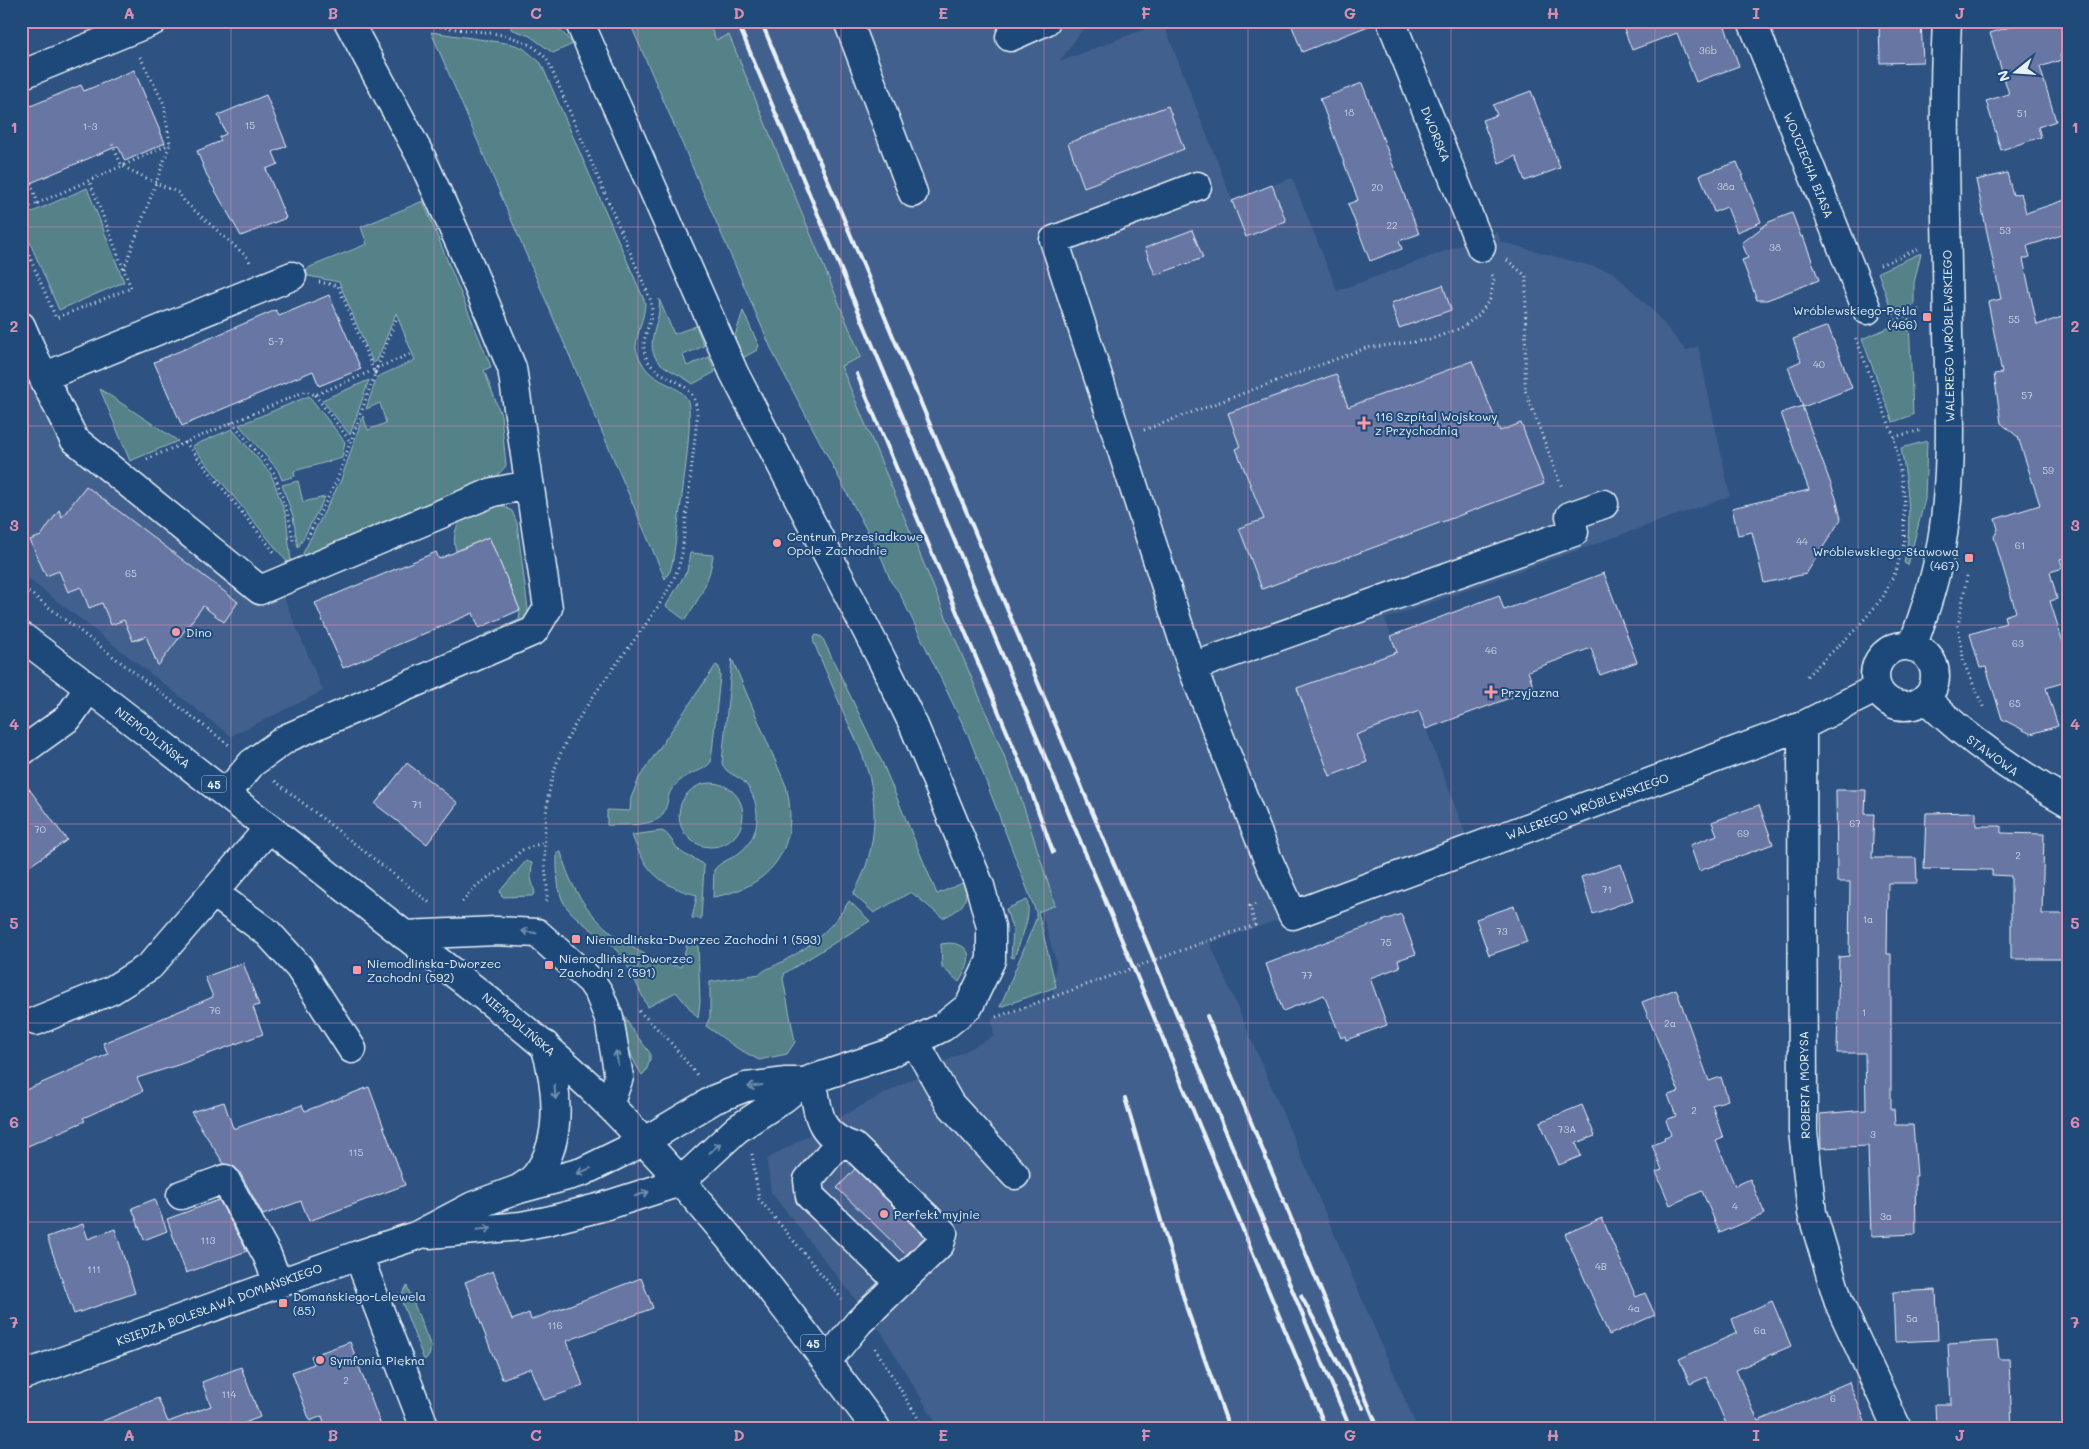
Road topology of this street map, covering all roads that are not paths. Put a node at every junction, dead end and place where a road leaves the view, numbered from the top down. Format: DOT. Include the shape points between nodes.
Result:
graph roads {
  1 [pos="152,21"];
  2 [pos="348,21"];
  3 [pos="579,21"];
  4 [pos="848,21"];
  5 [pos="1046,21"];
  6 [pos="1391,21"];
  7 [pos="1752,21"];
  8 [pos="1947,21"];
  9 [pos="1010,37"];
  10 [pos="21,75"];
  11 [pos="1197,186"];
  12 [pos="913,193"];
  13 [pos="1493,252"];
  14 [pos="292,276"];
  15 [pos="1860,320"];
  16 [pos="21,326"];
  17 [pos="43,377"];
  18 [pos="529,485"];
  19 [pos="1604,504"];
  20 [pos="21,636"];
  21 [pos="1912,647"];
  22 [pos="1192,667"];
  23 [pos="89,688"];
  24 [pos="1878,688"];
  25 [pos="1925,698"];
  26 [pos="1802,726"];
  27 [pos="21,752"];
  28 [pos="226,794"];
  29 [pos="2068,802"];
  30 [pos="269,828"];
  31 [pos="214,893"];
  32 [pos="404,935"];
  33 [pos="36,1021"];
  34 [pos="915,1042"];
  35 [pos="545,1044"];
  36 [pos="352,1049"];
  37 [pos="808,1080"];
  38 [pos="609,1105"];
  39 [pos="643,1142"];
  40 [pos="840,1142"];
  41 [pos="1015,1175"];
  42 [pos="680,1182"];
  43 [pos="519,1189"];
  44 [pos="181,1195"];
  45 [pos="418,1236"];
  46 [pos="358,1255"];
  47 [pos="278,1283"];
  48 [pos="900,1283"];
  49 [pos="827,1361"];
  50 [pos="21,1376"];
  51 [pos="425,1428"];
  52 [pos="876,1428"];
  53 [pos="1897,1428"];
  1 -- 10 [label="street"];
  2 -- 18 [label="street" via="421,157 512,368"];
  3 -- 34 [label="street" via="734,373 914,726 980,886 991,926 991,960 969,1006"];
  4 -- 12 [label="street"];
  5 -- 9 [label="street"];
  6 -- 13 [label="street, DWORSKA"];
  7 -- 15 [label="street, WOJCIECHA BIASA"];
  8 -- 21 [label="street, WALEREGO WRÓBLEWSKIEGO" via="1944,139 1949,471 1939,557"];
  11 -- 22 [label="street" via="1054,240"];
  14 -- 17 [label="street"];
  16 -- 17 [label="street"];
  17 -- 18 [label="street" via="74,439 260,590 297,569 493,492"];
  18 -- 28 [label="street" via="548,608 534,631 287,738 252,763"];
  19 -- 22 [label="street" via="1570,516 1574,532"];
  20 -- 23 [label="street, NIEMODLIŃSKA / 45"];
  21 -- 24 [label="street" via="1893,648 1885,654 1876,670"];
  21 -- 25 [label="street" via="1928,656 1933,664 1934,683"];
  22 -- 26 [label="street, WALEREGO WRÓBLEWSKIEGO" via="1293,915"];
  23 -- 27 [label="street" via="68,718"];
  23 -- 28 [label="street, NIEMODLIŃSKA / 45"];
  24 -- 25 [label="street" via="1890,702 1899,706 1917,704"];
  24 -- 26 [label="street, WALEREGO WRÓBLEWSKIEGO"];
  25 -- 29 [label="street, STAWOWA" via="1951,724 2016,773"];
  26 -- 53 [label="street, ROBERTA MORYSA" via="1803,1131 1812,1213 1839,1303"];
  28 -- 30 [label="street, NIEMODLIŃSKA / 45"];
  30 -- 31 [label="street"];
  30 -- 32 [label="street, NIEMODLIŃSKA / 45"];
  31 -- 33 [label="street" via="150,966 112,990"];
  31 -- 36 [label="street" via="268,933 299,967"];
  32 -- 35 [label="street, NIEMODLIŃSKA / 45"];
  38 -- 32 [label="street, one-way" via="619,1076 609,1018 600,993 536,932 496,930"];
  34 -- 37 [label="street"];
  34 -- 41 [label="street" via="950,1104"];
  35 -- 38 [label="street, NIEMODLIŃSKA / 45"];
  35 -- 43 [label="street, KSIĘDZA BOLESŁAWA DOMAŃSKIEGO, one-way" via="556,1092 550,1147 536,1175"];
  37 -- 39 [label="street, KSIĘDZA BOLESŁAWA DOMAŃSKIEGO, one-way" via="746,1087 716,1100"];
  37 -- 40 [label="street" via="823,1128"];
  42 -- 37 [label="street, one-way" via="737,1129"];
  38 -- 39 [label="street, NIEMODLIŃSKA / 45"];
  39 -- 42 [label="street, NIEMODLIŃSKA / 45"];
  39 -- 43 [label="street, KSIĘDZA BOLESŁAWA DOMAŃSKIEGO, one-way" via="582,1172"];
  40 -- 48 [label="street" via="808,1180 810,1196"];
  40 -- 48 [label="street" via="854,1147 943,1233 940,1244"];
  45 -- 42 [label="street, KSIĘDZA BOLESŁAWA DOMAŃSKIEGO, one-way" via="547,1222"];
  42 -- 49 [label="street, NIEMODLIŃSKA / 45" via="748,1260"];
  43 -- 45 [label="street, KSIĘDZA BOLESŁAWA DOMAŃSKIEGO" via="473,1206"];
  44 -- 47 [label="street" via="225,1179 267,1255"];
  45 -- 46 [label="street, KSIĘDZA BOLESŁAWA DOMAŃSKIEGO"];
  46 -- 47 [label="street, KSIĘDZA BOLESŁAWA DOMAŃSKIEGO"];
  46 -- 51 [label="street"];
  47 -- 50 [label="street, KSIĘDZA BOLESŁAWA DOMAŃSKIEGO"];
  48 -- 49 [label="street" via="859,1322"];
  49 -- 52 [label="street, NIEMODLIŃSKA / 45"];
}
